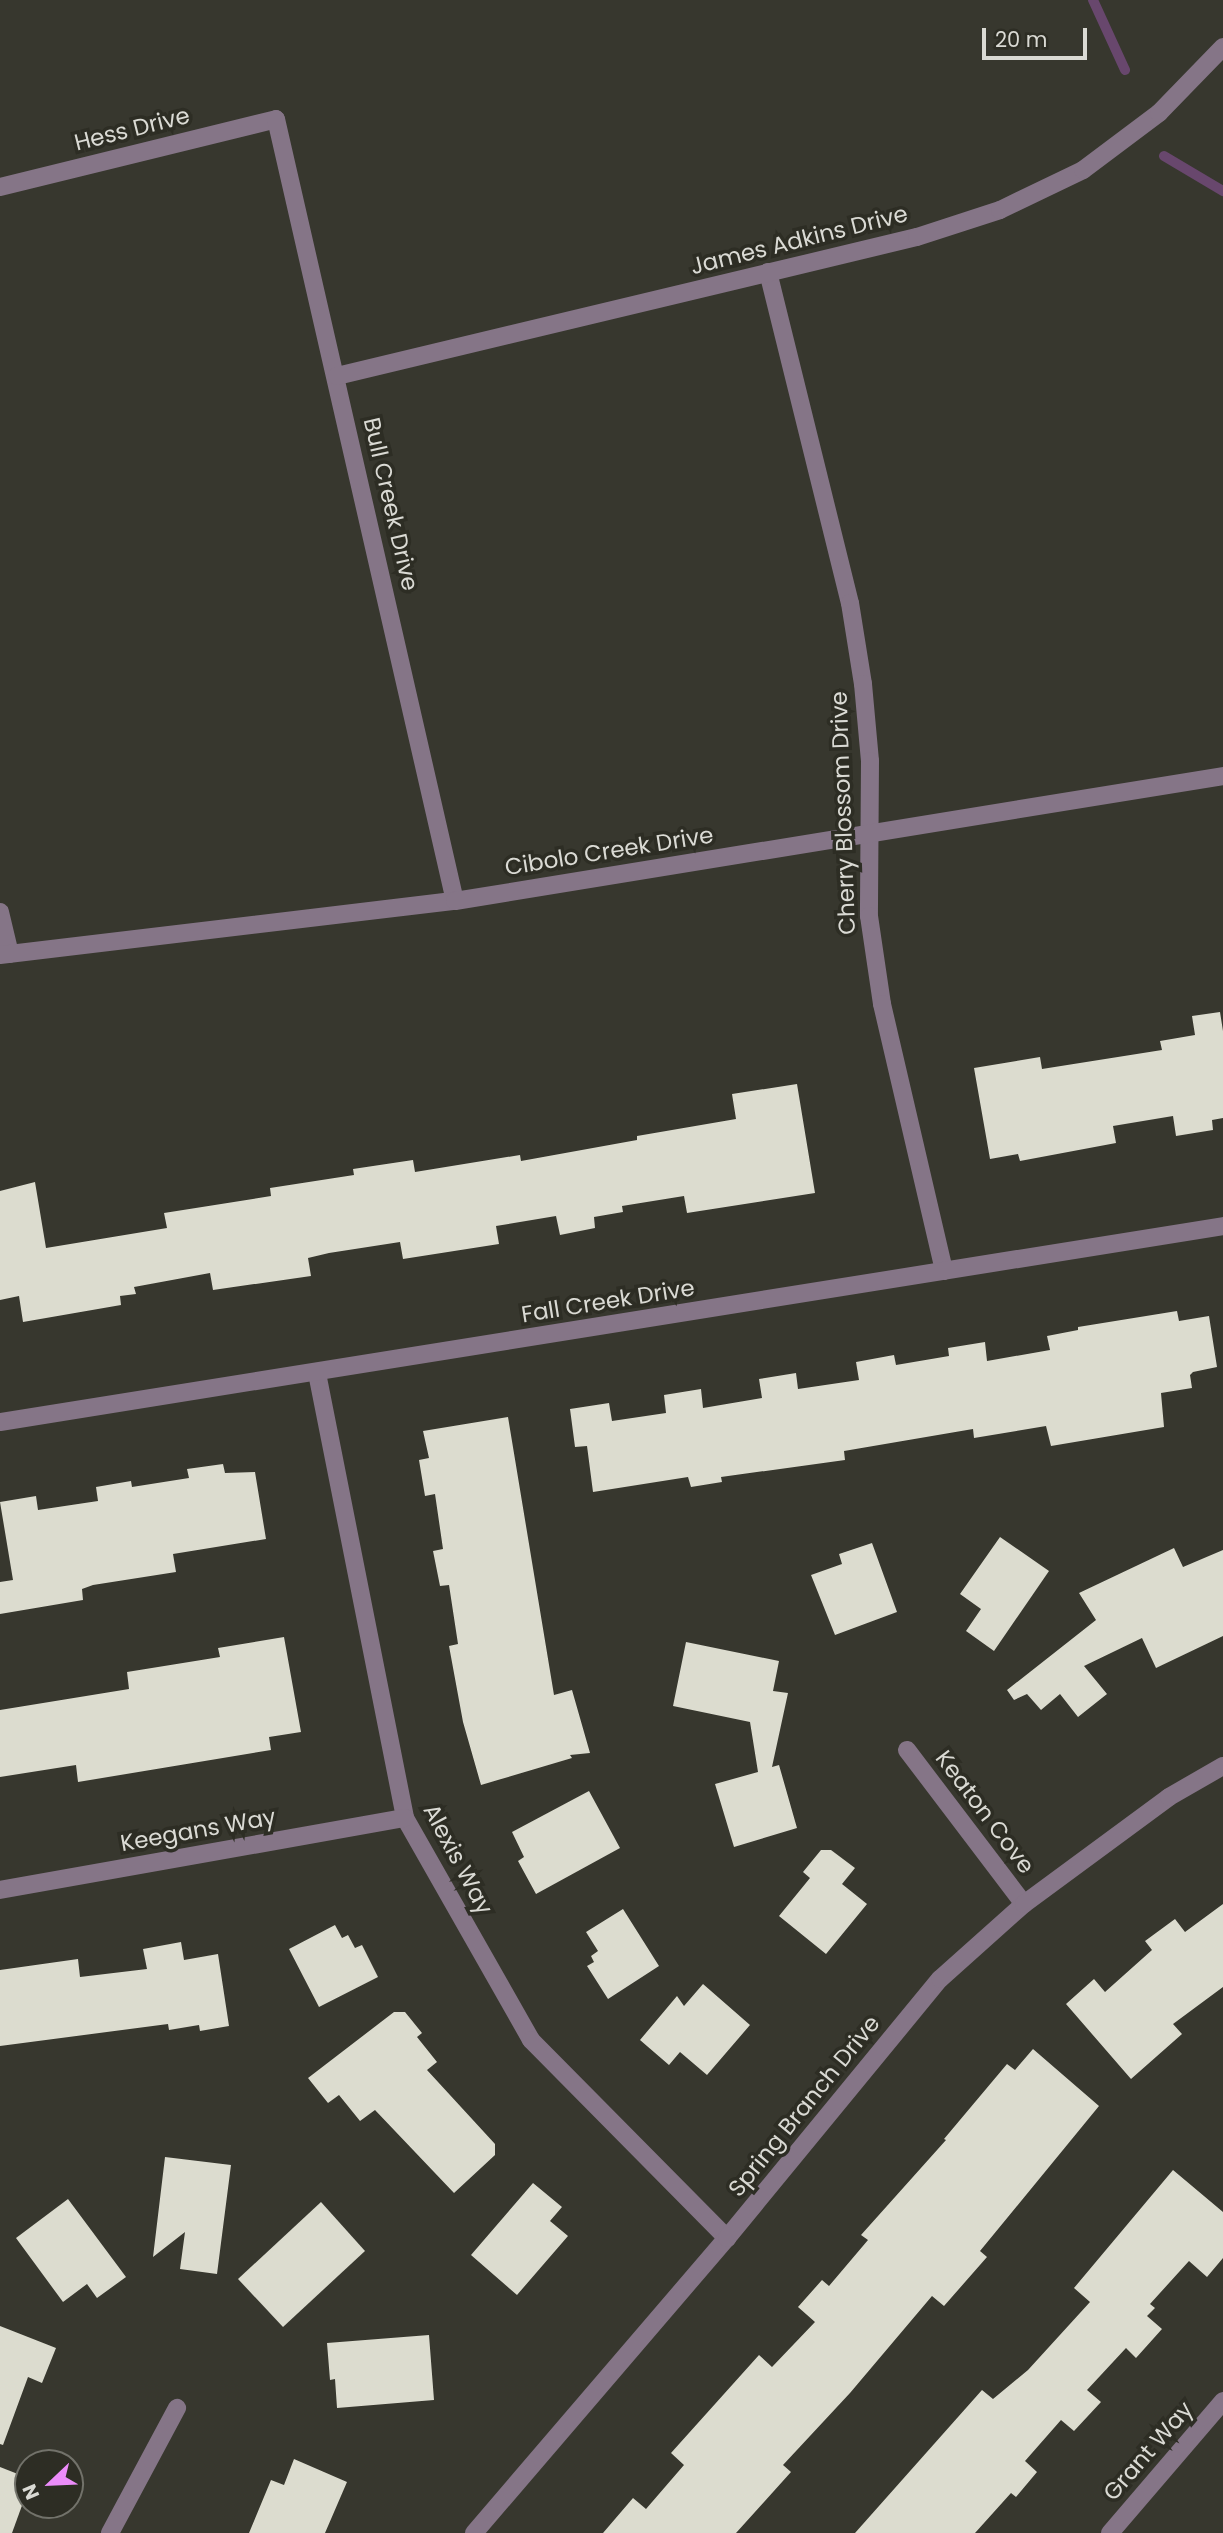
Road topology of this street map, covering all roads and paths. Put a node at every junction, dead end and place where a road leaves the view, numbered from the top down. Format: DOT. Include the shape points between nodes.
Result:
graph roads {
  1 [pos="1223,47"];
  2 [pos="276,119"];
  3 [pos="0,187"];
  4 [pos="768,272"];
  5 [pos="337,376"];
  6 [pos="1223,776"];
  7 [pos="870,833"];
  8 [pos="455,901"];
  9 [pos="0,912"];
  10 [pos="5,955"];
  11 [pos="1223,1226"];
  12 [pos="944,1271"];
  13 [pos="317,1373"];
  14 [pos="0,1422"];
  15 [pos="907,1750"];
  16 [pos="1223,1766"];
  17 [pos="405,1818"];
  18 [pos="0,1890"];
  19 [pos="1024,1904"];
  20 [pos="727,2238"];
  21 [pos="1223,2401"];
  22 [pos="177,2408"];
  23 [pos="110,2533"];
  24 [pos="474,2533"];
  25 [pos="1110,2533"];
  1 -- 4 [label="street, James Adkins Drive" via="1159,113 1083,170 1000,210 917,237"];
  2 -- 3 [label="street, Hess Drive"];
  2 -- 5 [label="street, Bull Creek Drive"];
  4 -- 5 [label="street, James Adkins Drive"];
  4 -- 7 [label="street, Cherry Blossom Drive" via="850,603 869,748"];
  5 -- 8 [label="street, Bull Creek Drive"];
  6 -- 7 [label="street, Cibolo Creek Drive"];
  7 -- 8 [label="street, Cibolo Creek Drive"];
  7 -- 12 [label="street, Cherry Blossom Drive" via="869,916 882,1004"];
  8 -- 10 [label="street, Cibolo Creek Drive"];
  9 -- 10 [label="street"];
  11 -- 12 [label="street, Fall Creek Drive"];
  12 -- 13 [label="street, Fall Creek Drive"];
  13 -- 14 [label="street, Fall Creek Drive"];
  13 -- 17 [label="street, Alexis Way"];
  15 -- 19 [label="street, Keaton Cove"];
  16 -- 19 [label="street, Spring Branch Drive" via="1169,1797"];
  17 -- 18 [label="street, Keegans Way"];
  17 -- 20 [label="street, Alexis Way" via="531,2040"];
  19 -- 20 [label="street, Spring Branch Drive" via="940,1979"];
  20 -- 24 [label="street, Spring Branch Drive"];
  21 -- 25 [label="street, Grant Way"];
  22 -- 23 [label="street"];
}
